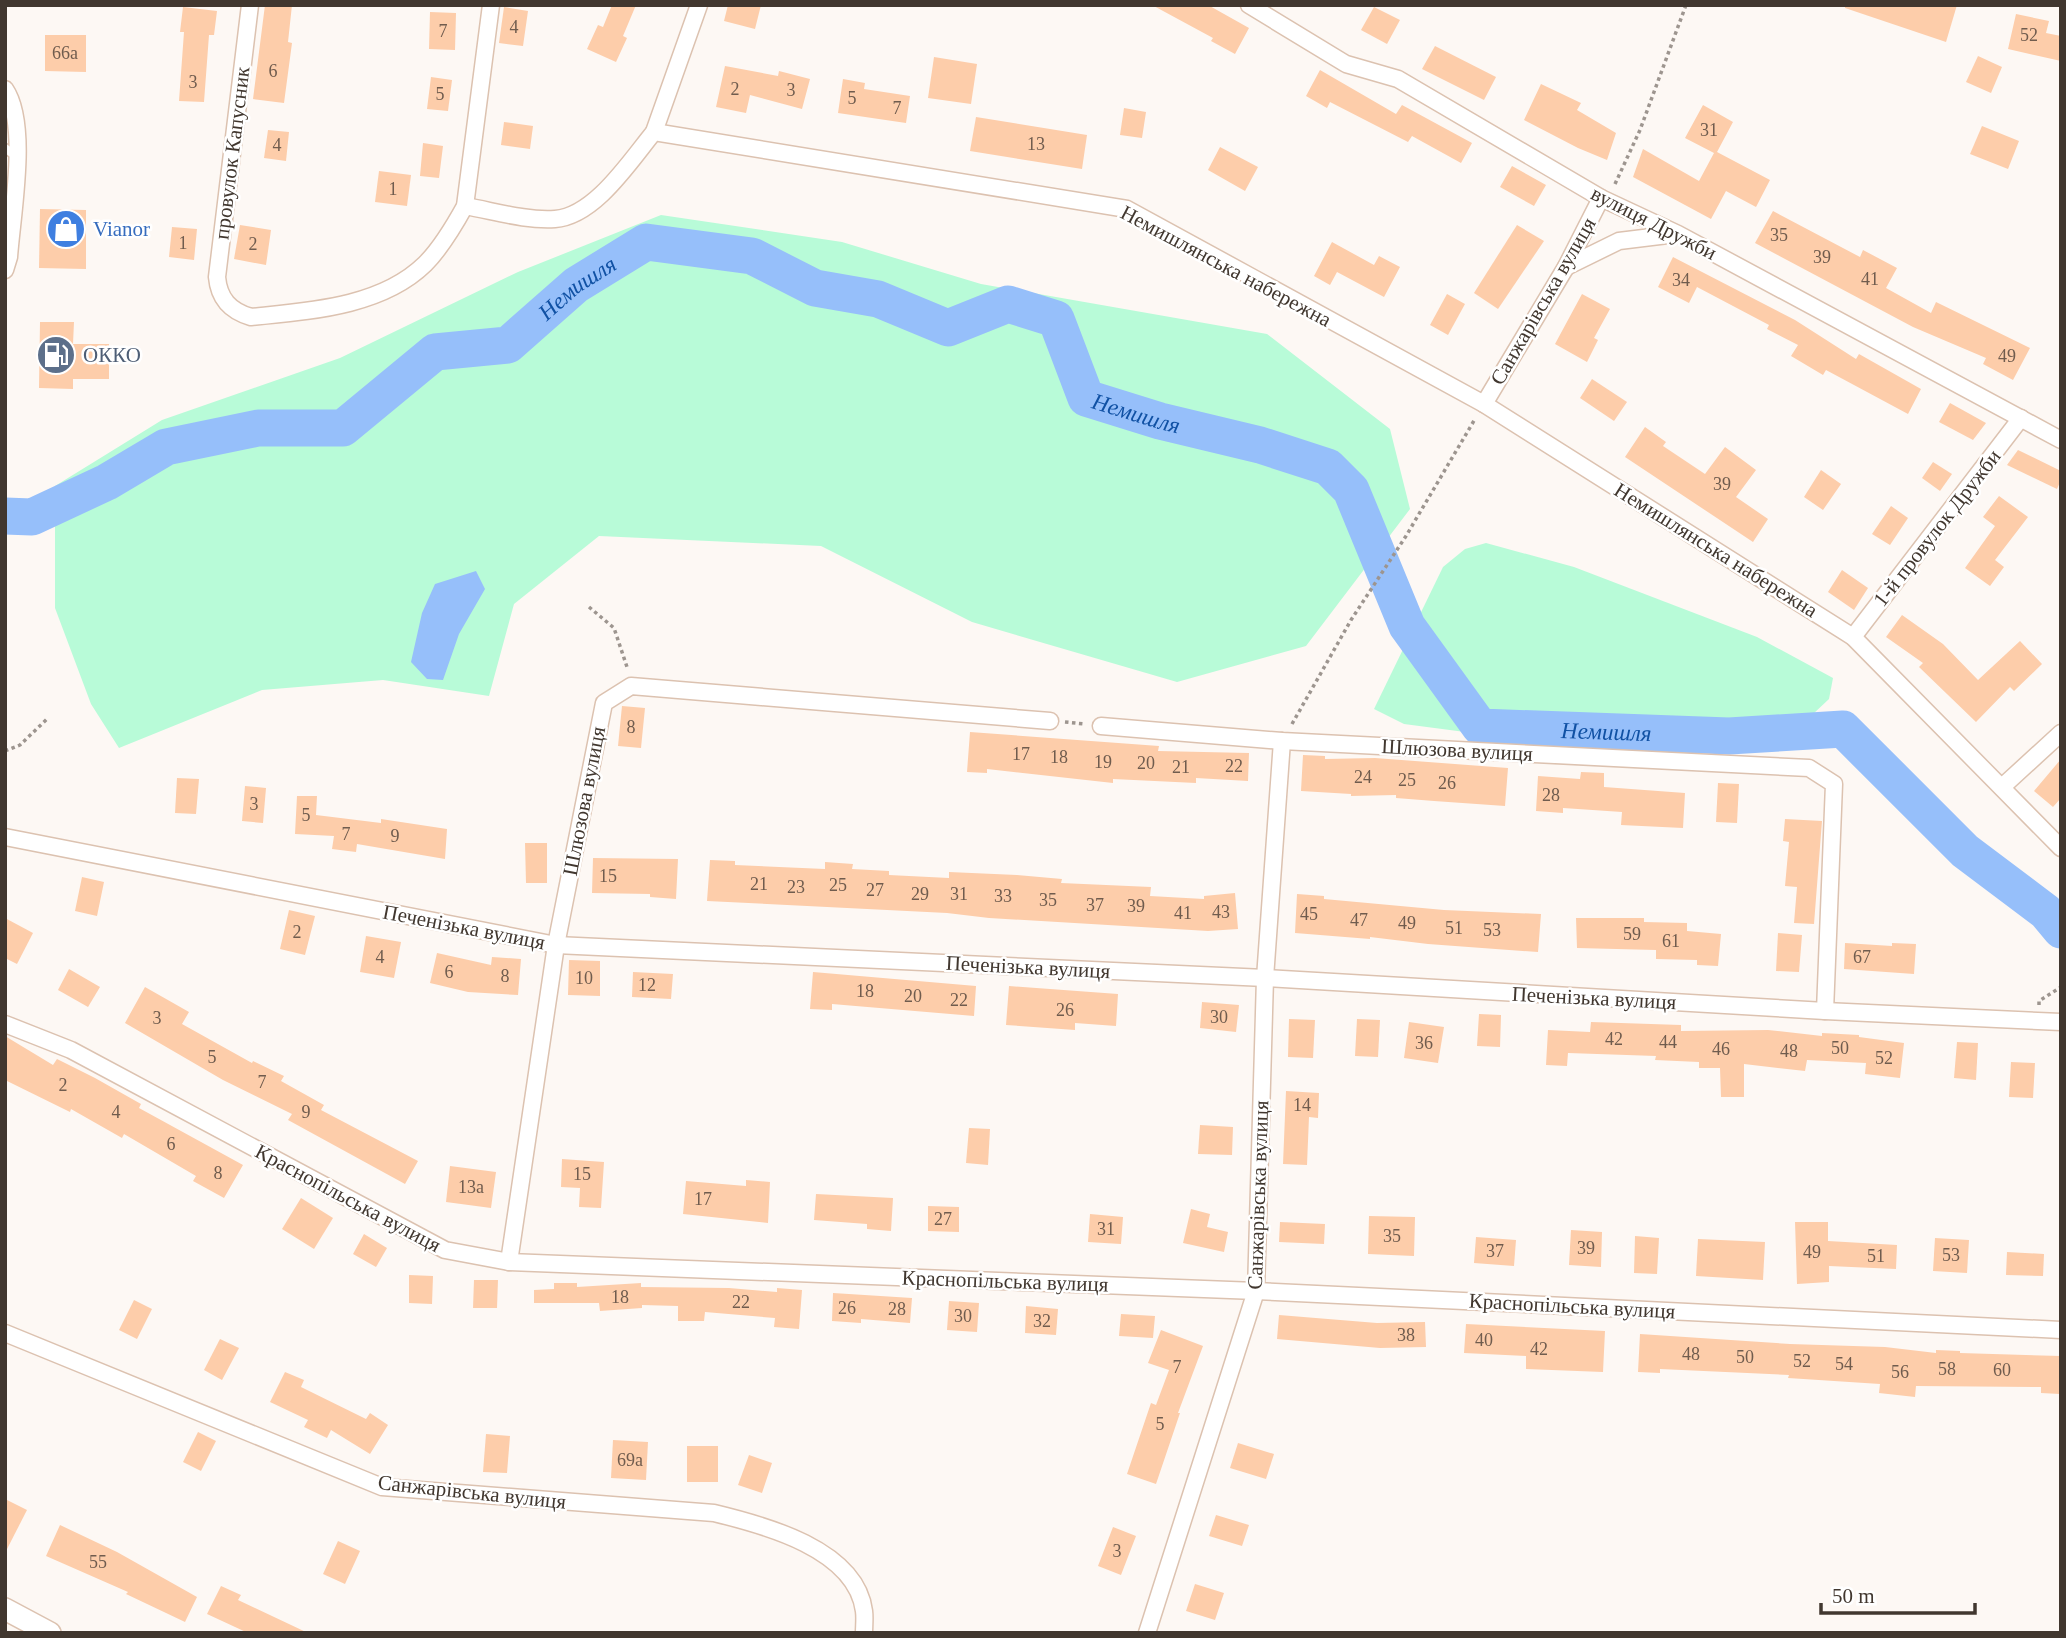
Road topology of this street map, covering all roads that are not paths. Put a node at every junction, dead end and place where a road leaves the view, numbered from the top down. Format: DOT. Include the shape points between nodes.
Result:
graph roads {
  1 [pos="250,5"];
  2 [pos="491,5"];
  3 [pos="699,5"];
  4 [pos="1249,5"];
  5 [pos="5,89"];
  6 [pos="654,132"];
  7 [pos="11,152"];
  8 [pos="1601,198"];
  9 [pos="465,206"];
  10 [pos="1678,234"];
  11 [pos="1566,267"];
  12 [pos="5,270"];
  13 [pos="1484,404"];
  14 [pos="2021,418"];
  15 [pos="2061,440"];
  16 [pos="1853,637"];
  17 [pos="1058,722"];
  18 [pos="1093,725"];
  19 [pos="2061,733"];
  20 [pos="1282,741"];
  21 [pos="2002,787"];
  22 [pos="5,837"];
  23 [pos="2061,848"];
  24 [pos="556,945"];
  25 [pos="1265,978"];
  26 [pos="1825,1012"];
  27 [pos="2061,1021"];
  28 [pos="5,1024"];
  29 [pos="509,1262"];
  30 [pos="1256,1291"];
  31 [pos="2061,1330"];
  32 [pos="5,1333"];
  33 [pos="5,1609"];
  34 [pos="50,1633"];
  35 [pos="864,1633"];
  36 [pos="1147,1633"];
  1 -- 9 [label="street, провулок Капусник" via="217,277 222,299 251,317 344,304 387,290 424,265"];
  2 -- 9 [label="street"];
  3 -- 6 [label="street"];
  4 -- 8 [label="street, вулиця Дружби" via="1346,64 1398,79"];
  5 -- 7 [label="street" via="17,121"];
  6 -- 9 [label="street" via="592,203 576,214 537,218"];
  6 -- 13 [label="street, Немишлянська набережна" via="1127,208"];
  7 -- 12 [label="street"];
  8 -- 10 [label="street, вулиця Дружби"];
  8 -- 11 [label="street, Санжарівська вулиця"];
  10 -- 11 [label="street" via="1619,241"];
  10 -- 14 [label="street, вулиця Дружби"];
  11 -- 13 [label="street, Санжарівська вулиця"];
  13 -- 16 [label="street, Немишлянська набережна"];
  14 -- 15 [label="street, вулиця Дружби"];
  14 -- 16 [label="street, 1-й провулок Дружби"];
  16 -- 21 [label="street, Немишлянська набережна"];
  17 -- 24 [label="street, Шлюзова вулиця" via="631,686 604,703"];
  18 -- 20 [label="street, Шлюзова вулиця"];
  19 -- 21 [label="street"];
  20 -- 25 [label="street, Санжарівська вулиця"];
  20 -- 26 [label="street, Шлюзова вулиця" via="1809,768 1833,784"];
  21 -- 23 [label="street, Немишлянська набережна"];
  22 -- 24 [label="street, Печенізька вулиця"];
  24 -- 25 [label="street, Печенізька вулиця"];
  24 -- 29 [label="street, Шлюзова вулиця"];
  25 -- 26 [label="street, Печенізька вулиця"];
  25 -- 30 [label="street, Санжарівська вулиця"];
  26 -- 27 [label="street, Печенізька вулиця"];
  28 -- 29 [label="street, Краснопільська вулиця" via="71,1050 445,1250"];
  29 -- 30 [label="street, Краснопільська вулиця"];
  30 -- 31 [label="street, Краснопільська вулиця"];
  30 -- 36 [label="street, Санжарівська вулиця"];
  32 -- 35 [label="street, Санжарівська вулиця" via="382,1487 714,1513 757,1524 802,1541 839,1565 864,1609"];
  33 -- 34 [label="street"];
}
